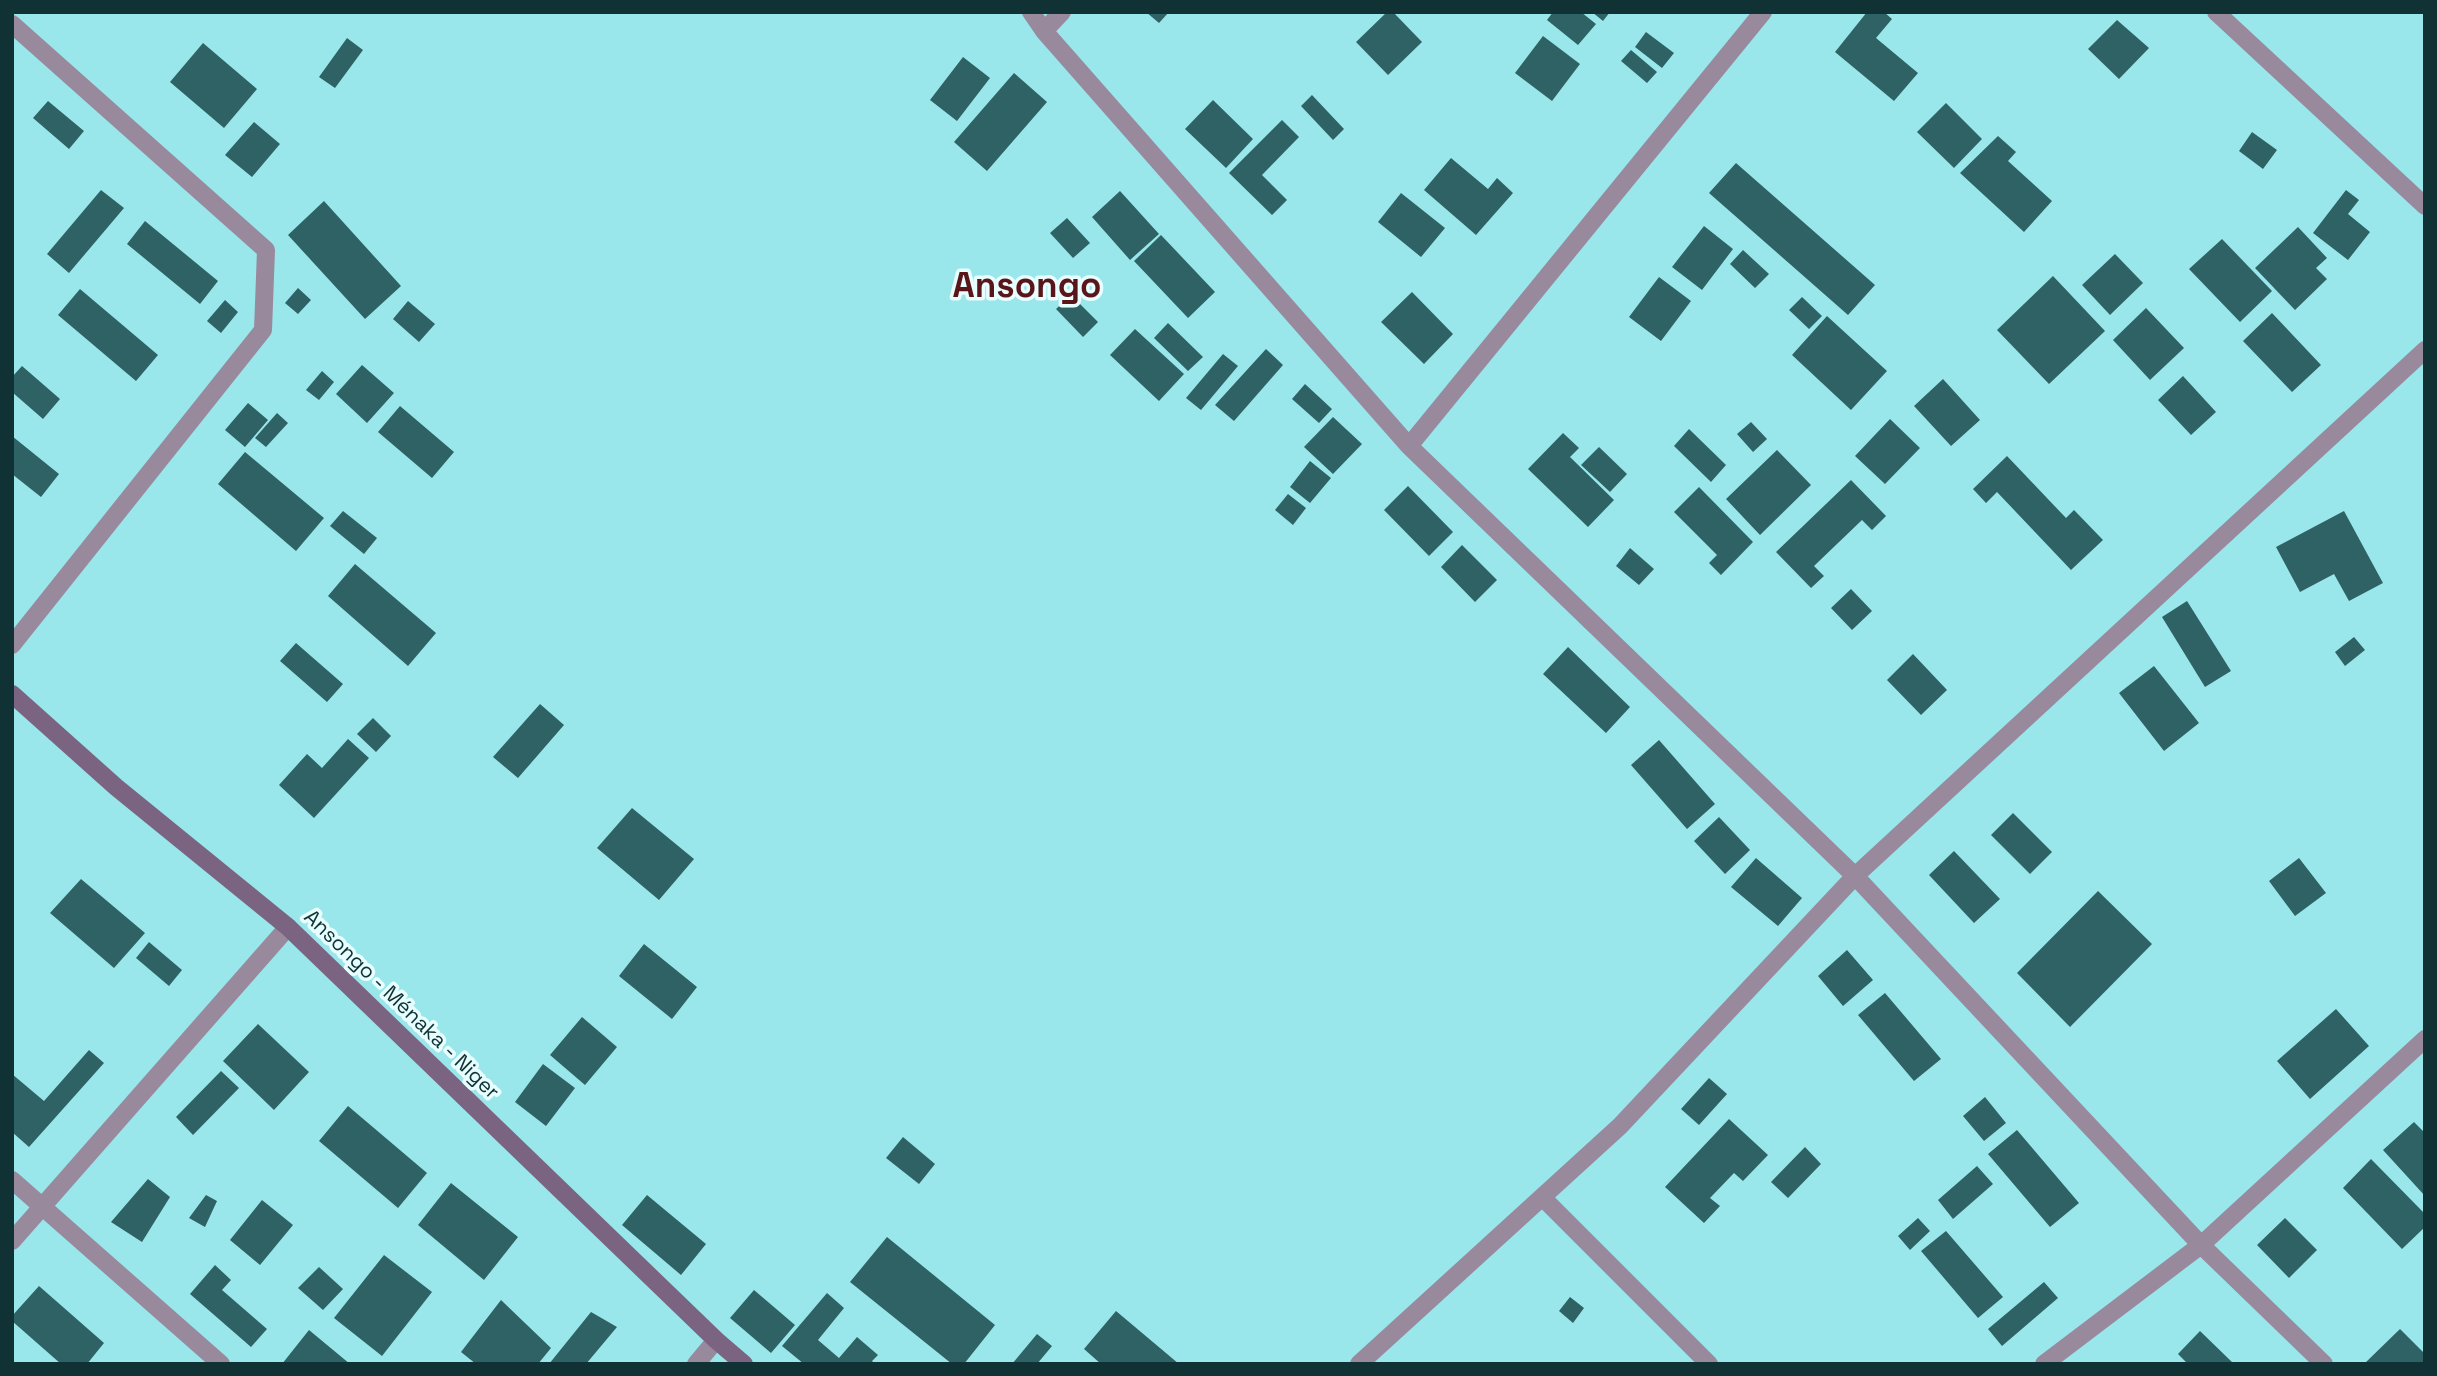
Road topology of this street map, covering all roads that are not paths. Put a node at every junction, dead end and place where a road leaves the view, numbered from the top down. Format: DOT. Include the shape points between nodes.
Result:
graph roads {
  1 [pos="1031,12"];
  2 [pos="1062,12"];
  3 [pos="1763,12"];
  4 [pos="2216,12"];
  5 [pos="12,23"];
  6 [pos="1044,31"];
  7 [pos="2425,206"];
  8 [pos="2425,351"];
  9 [pos="1409,446"];
  10 [pos="12,645"];
  11 [pos="12,694"];
  12 [pos="1855,876"];
  13 [pos="288,927"];
  14 [pos="2425,1039"];
  15 [pos="12,1180"];
  16 [pos="1542,1197"];
  17 [pos="43,1206"];
  18 [pos="12,1241"];
  19 [pos="2201,1245"];
  20 [pos="716,1340"];
  21 [pos="221,1364"];
  22 [pos="696,1364"];
  23 [pos="744,1364"];
  24 [pos="1359,1364"];
  25 [pos="1709,1364"];
  26 [pos="2044,1364"];
  27 [pos="2324,1364"];
  1 -- 6 [label="street"];
  2 -- 6 [label="street"];
  3 -- 9 [label="street"];
  4 -- 7 [label="street"];
  5 -- 10 [label="street" via="266,250 263,330"];
  6 -- 9 [label="street"];
  8 -- 12 [label="street"];
  9 -- 12 [label="street"];
  11 -- 13 [label="main road, Ansongo - Ménaka - Niger"];
  12 -- 16 [label="street" via="1620,1126"];
  12 -- 19 [label="street"];
  13 -- 17 [label="street"];
  13 -- 20 [label="main road, Ansongo - Ménaka - Niger"];
  14 -- 19 [label="street"];
  15 -- 17 [label="street"];
  16 -- 24 [label="street"];
  16 -- 25 [label="street"];
  17 -- 18 [label="street"];
  17 -- 21 [label="street"];
  19 -- 26 [label="street"];
  19 -- 27 [label="street"];
  20 -- 22 [label="street"];
  20 -- 23 [label="main road, Ansongo - Ménaka - Niger"];
}
